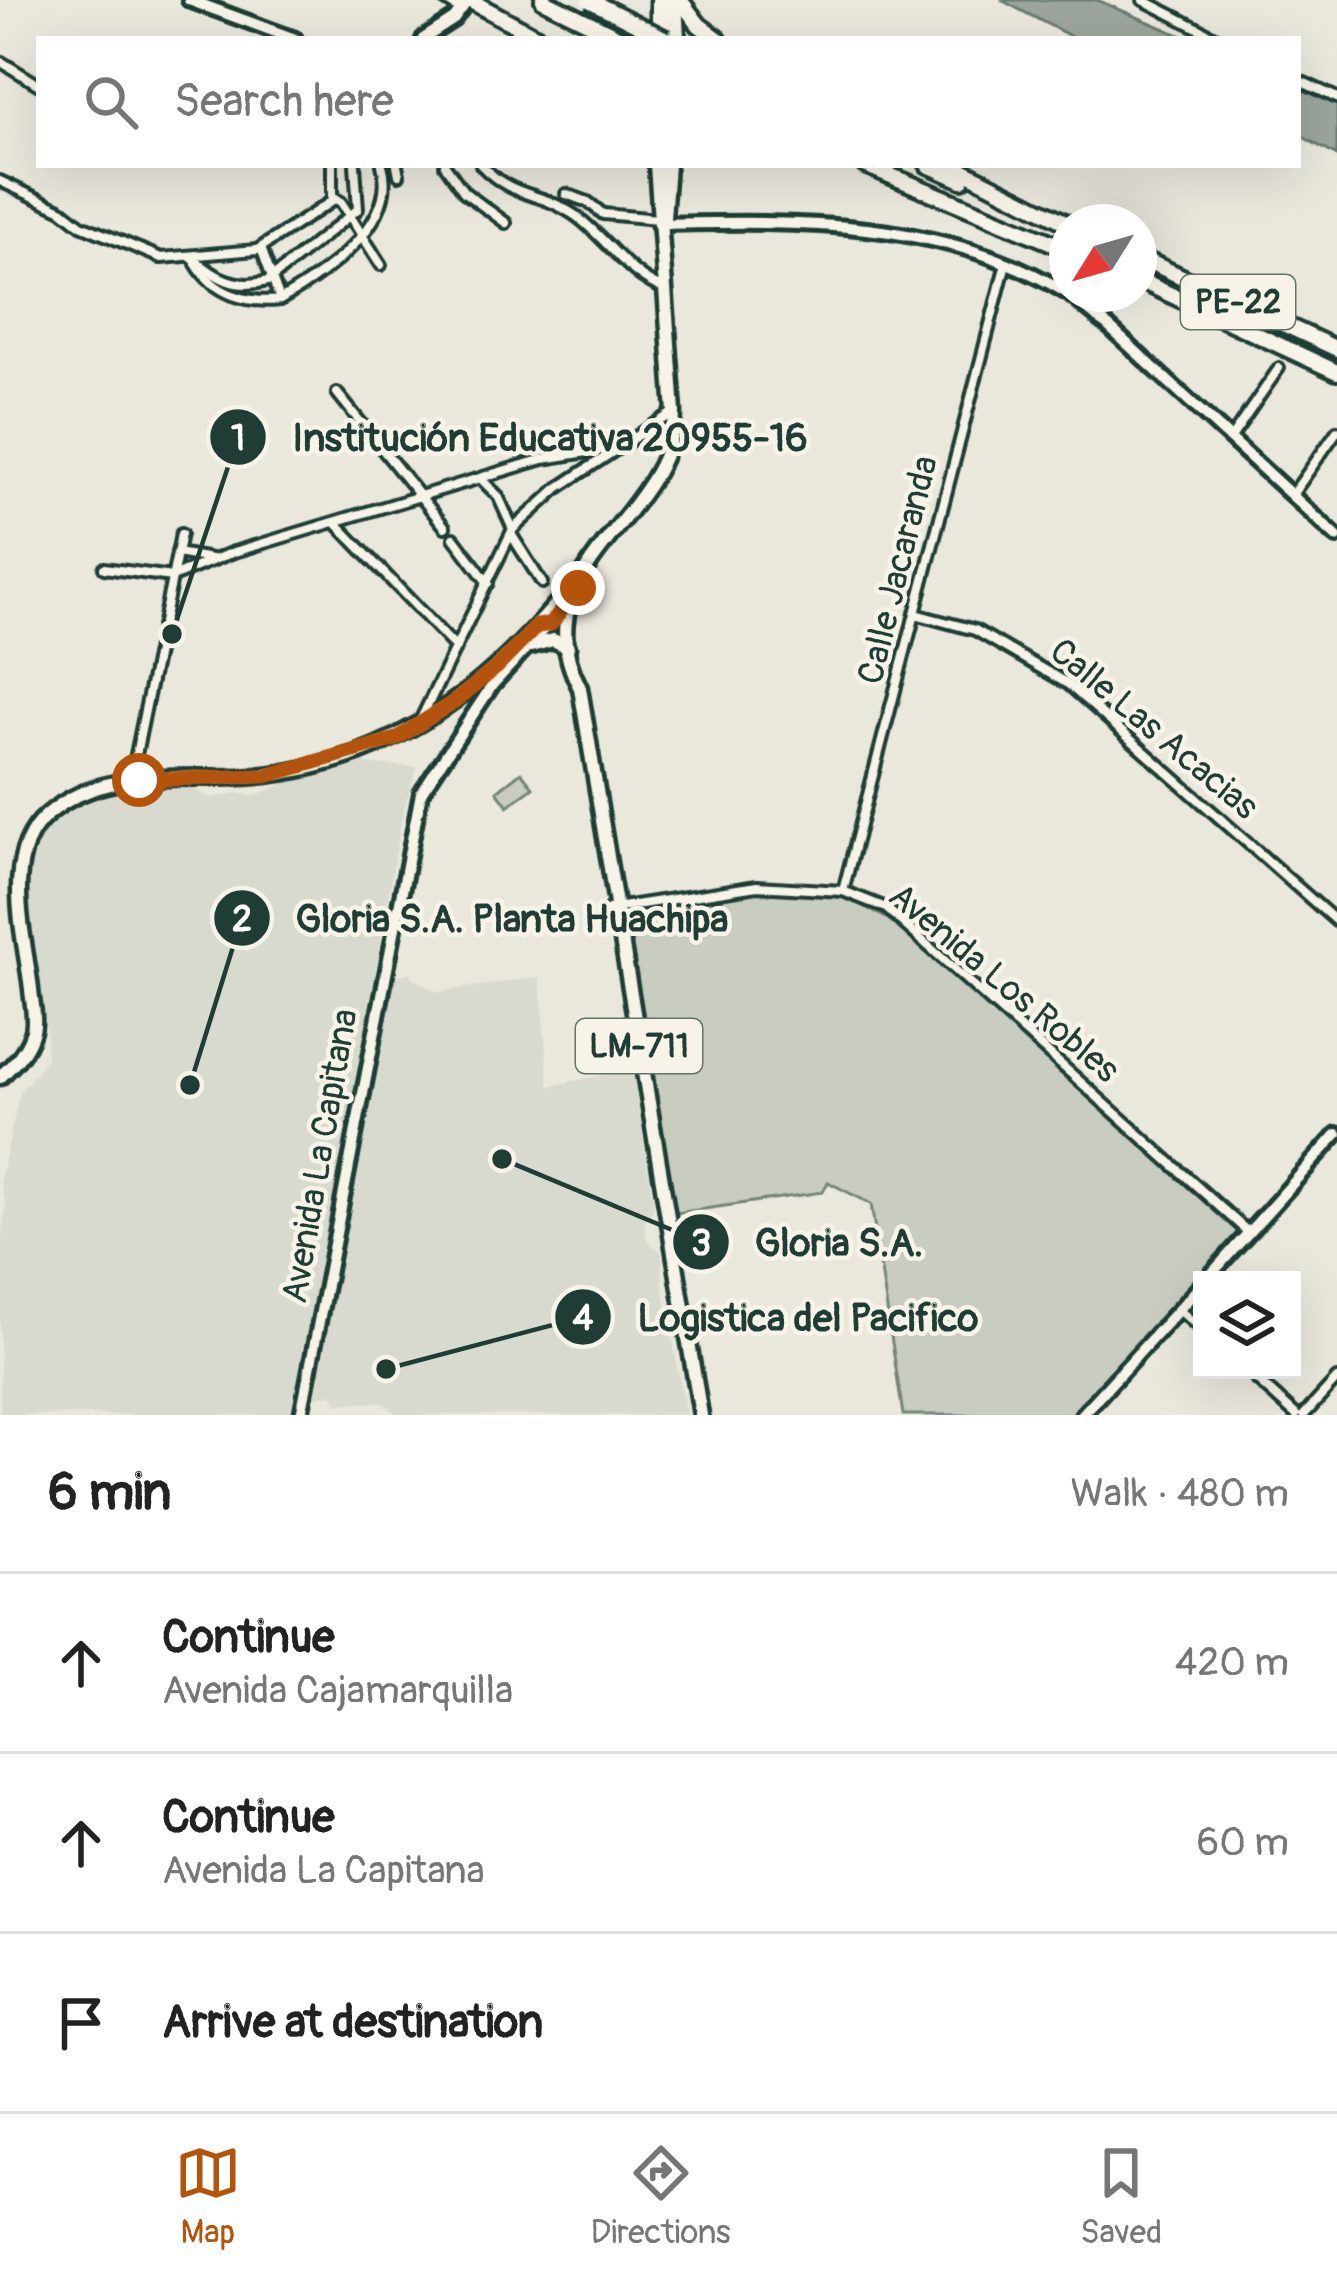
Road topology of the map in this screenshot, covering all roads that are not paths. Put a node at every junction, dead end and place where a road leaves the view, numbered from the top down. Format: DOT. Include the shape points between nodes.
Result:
graph roads {
  1 [pos="189,0"];
  2 [pos="445,0"];
  3 [pos="543,0"];
  4 [pos="589,0"];
  5 [pos="662,0"];
  6 [pos="678,0"];
  7 [pos="1143,0"];
  8 [pos="465,5"];
  9 [pos="287,36"];
  10 [pos="428,36"];
  11 [pos="534,36"];
  12 [pos="616,36"];
  13 [pos="657,36"];
  14 [pos="663,36"];
  15 [pos="678,36"];
  16 [pos="714,36"];
  17 [pos="1214,36"];
  18 [pos="0,61"];
  19 [pos="1301,81"];
  20 [pos="36,83"];
  21 [pos="1337,98"];
  22 [pos="332,168"];
  23 [pos="355,168"];
  24 [pos="382,168"];
  25 [pos="447,168"];
  26 [pos="484,168"];
  27 [pos="656,168"];
  28 [pos="668,168"];
  29 [pos="863,168"];
  30 [pos="873,168"];
  31 [pos="889,168"];
  32 [pos="935,168"];
  33 [pos="957,168"];
  34 [pos="899,178"];
  35 [pos="0,181"];
  36 [pos="566,194"];
  37 [pos="334,198"];
  38 [pos="1017,201"];
  39 [pos="1049,216"];
  40 [pos="350,217"];
  41 [pos="660,222"];
  42 [pos="506,223"];
  43 [pos="1008,223"];
  44 [pos="363,237"];
  45 [pos="1049,241"];
  46 [pos="261,248"];
  47 [pos="192,256"];
  48 [pos="1006,263"];
  49 [pos="381,265"];
  50 [pos="1157,265"];
  51 [pos="272,279"];
  52 [pos="1049,284"];
  53 [pos="662,288"];
  54 [pos="1157,288"];
  55 [pos="280,300"];
  56 [pos="1090,312"];
  57 [pos="1337,349"];
  58 [pos="1279,368"];
  59 [pos="1337,372"];
  60 [pos="337,393"];
  61 [pos="674,412"];
  62 [pos="1337,431"];
  63 [pos="1229,440"];
  64 [pos="626,446"];
  65 [pos="481,479"];
  66 [pos="1291,496"];
  67 [pos="422,497"];
  68 [pos="337,524"];
  69 [pos="445,527"];
  70 [pos="512,531"];
  71 [pos="181,535"];
  72 [pos="1337,537"];
  73 [pos="454,538"];
  74 [pos="177,553"];
  75 [pos="213,559"];
  76 [pos="104,568"];
  77 [pos="172,577"];
  78 [pos="578,577"];
  79 [pos="488,583"];
  80 [pos="542,583"];
  81 [pos="569,601"];
  82 [pos="915,614"];
  83 [pos="551,626"];
  84 [pos="531,646"];
  85 [pos="568,647"];
  86 [pos="456,648"];
  87 [pos="416,728"];
  88 [pos="131,781"];
  89 [pos="843,891"];
  90 [pos="613,909"];
  91 [pos="1337,922"];
  92 [pos="0,1077"];
  93 [pos="1337,1134"];
  94 [pos="1248,1232"];
  95 [pos="1214,1271"];
  96 [pos="1193,1293"];
  97 [pos="1178,1309"];
  98 [pos="1193,1322"];
  99 [pos="1257,1379"];
  100 [pos="1337,1379"];
  101 [pos="301,1415"];
  102 [pos="697,1415"];
  103 [pos="1082,1415"];
  104 [pos="1300,1415"];
  1 -- 9 [label="street"];
  2 -- 8 [label="street"];
  3 -- 12 [label="highway"];
  4 -- 13 [label="highway, bridge"];
  5 -- 14 [label="highway"];
  6 -- 15 [label="main road"];
  6 -- 16 [label="highway"];
  7 -- 17 [label="street"];
  8 -- 10 [label="street"];
  8 -- 11 [label="highway"];
  18 -- 20 [label="street"];
  19 -- 21 [label="street"];
  22 -- 37 [label="street"];
  23 -- 40 [label="street" via="359,204"];
  24 -- 44 [label="street" via="385,193"];
  25 -- 42 [label="street" via="464,192"];
  26 -- 53 [label="street" via="508,190 592,227"];
  27 -- 41 [label="main road"];
  28 -- 41 [label="main road"];
  29 -- 34 [label="highway"];
  30 -- 34 [label="highway"];
  31 -- 43 [label="highway"];
  32 -- 38 [label="highway"];
  33 -- 38 [label="highway"];
  34 -- 43 [label="highway"];
  35 -- 47 [label="street" via="129,246 161,258"];
  36 -- 41 [label="street" via="603,214"];
  37 -- 40 [label="street"];
  37 -- 46 [label="street"];
  38 -- 39 [label="highway"];
  40 -- 44 [label="street"];
  40 -- 51 [label="street"];
  41 -- 48 [label="street" via="898,231"];
  41 -- 53 [label="main road"];
  41 -- 81 [label="main road" via="679,434 665,474"];
  43 -- 45 [label="highway"];
  44 -- 49 [label="street"];
  44 -- 55 [label="street"];
  46 -- 47 [label="street"];
  46 -- 51 [label="street"];
  47 -- 51 [label="street" via="230,284"];
  47 -- 55 [label="street" via="231,295"];
  48 -- 52 [label="street"];
  48 -- 82 [label="street, Calle Jacaranda"];
  50 -- 57 [label="highway, PE-22"];
  51 -- 55 [label="street"];
  53 -- 61 [label="main road"];
  54 -- 59 [label="highway, PE-22"];
  56 -- 63 [label="street"];
  58 -- 63 [label="street"];
  60 -- 67 [label="street"];
  61 -- 64 [label="street"];
  61 -- 78 [label="main road" via="660,469"];
  62 -- 66 [label="street"];
  63 -- 66 [label="street"];
  64 -- 65 [label="street"];
  64 -- 70 [label="street" via="538,503"];
  65 -- 67 [label="street"];
  65 -- 70 [label="street"];
  66 -- 72 [label="street"];
  67 -- 68 [label="street"];
  67 -- 69 [label="street"];
  68 -- 75 [label="street"];
  68 -- 86 [label="street"];
  70 -- 79 [label="street"];
  70 -- 80 [label="street"];
  71 -- 74 [label="street"];
  73 -- 79 [label="street"];
  74 -- 75 [label="street"];
  74 -- 77 [label="street"];
  75 -- 77 [label="street"];
  76 -- 77 [label="street"];
  77 -- 88 [label="street"];
  78 -- 81 [label="main road"];
  78 -- 83 [label="main road"];
  79 -- 86 [label="street"];
  81 -- 83 [label="main road, LM-711"];
  82 -- 89 [label="street, Calle Jacaranda"];
  82 -- 91 [label="street, Calle Las Acacias" via="975,630 1068,685"];
  83 -- 84 [label="street, Avenida La Capitana"];
  83 -- 85 [label="main road, LM-711"];
  83 -- 87 [label="main road"];
  84 -- 85 [label="main road" via="553,640"];
  84 -- 101 [label="street, Avenida La Capitana" via="493,684 422,793"];
  85 -- 90 [label="main road, LM-711"];
  86 -- 87 [label="street"];
  87 -- 88 [label="main road" via="266,776"];
  88 -- 92 [label="main road" via="71,797 30,837 19,893 35,1030"];
  89 -- 90 [label="street, Avenida Los Robles" via="757,886"];
  89 -- 94 [label="street, Avenida Los Robles" via="886,908"];
  90 -- 102 [label="main road, LM-711"];
  93 -- 94 [label="street"];
  94 -- 95 [label="street"];
  96 -- 97 [label="street"];
  97 -- 98 [label="street"];
  97 -- 103 [label="street"];
  99 -- 104 [label="street"];
  100 -- 104 [label="street"];
}
